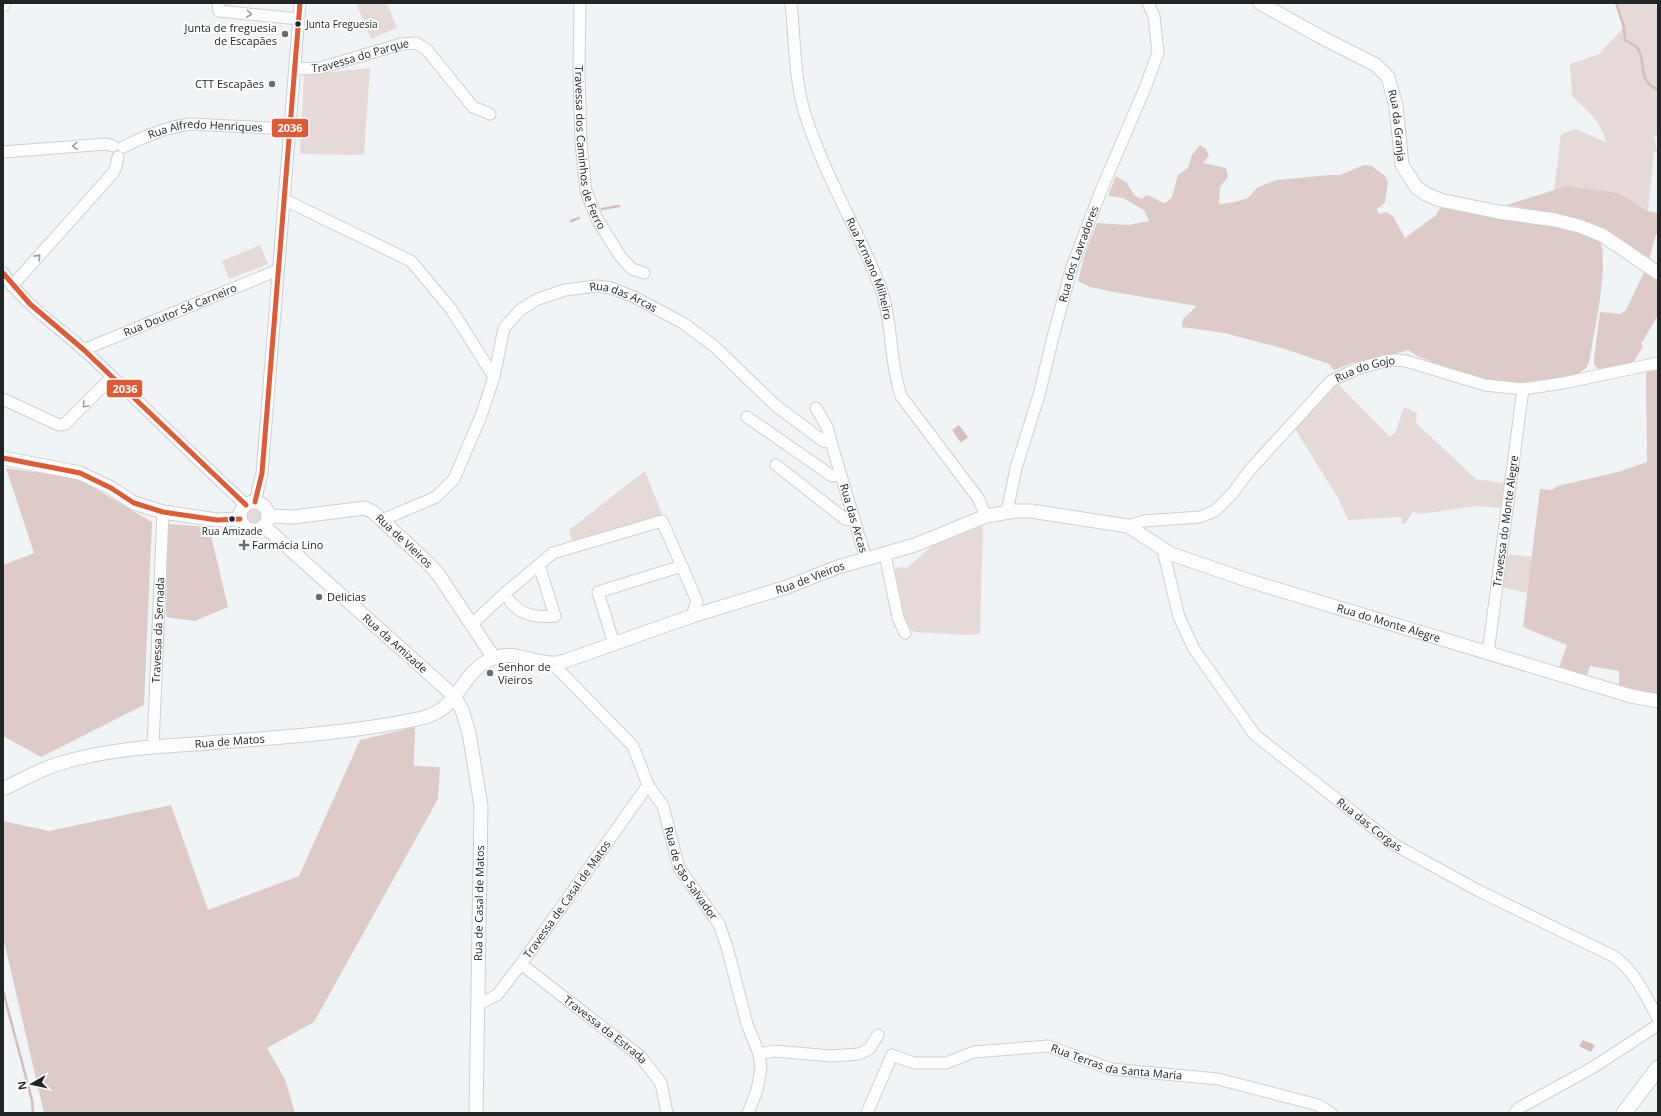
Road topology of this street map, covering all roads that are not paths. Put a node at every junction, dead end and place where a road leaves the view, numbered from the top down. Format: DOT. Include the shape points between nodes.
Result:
graph roads {
  1 [pos="4,3"];
  2 [pos="218,3"];
  3 [pos="300,3"];
  4 [pos="580,3"];
  5 [pos="791,3"];
  6 [pos="1148,3"];
  7 [pos="1260,3"];
  8 [pos="3,6"];
  9 [pos="299,19"];
  10 [pos="295,69"];
  11 [pos="490,114"];
  12 [pos="290,129"];
  13 [pos="118,147"];
  14 [pos="3,152"];
  15 [pos="284,200"];
  16 [pos="278,270"];
  17 [pos="3,273"];
  18 [pos="644,273"];
  19 [pos="1658,273"];
  20 [pos="12,286"];
  21 [pos="83,350"];
  22 [pos="1658,363"];
  23 [pos="112,377"];
  24 [pos="494,377"];
  25 [pos="1523,389"];
  26 [pos="3,399"];
  27 [pos="816,408"];
  28 [pos="747,417"];
  29 [pos="830,442"];
  30 [pos="3,458"];
  31 [pos="776,465"];
  32 [pos="840,475"];
  33 [pos="250,504"];
  34 [pos="163,512"];
  35 [pos="1007,512"];
  36 [pos="986,516"];
  37 [pos="240,519"];
  38 [pos="382,520"];
  39 [pos="854,520"];
  40 [pos="266,521"];
  41 [pos="1128,526"];
  42 [pos="1162,550"];
  43 [pos="885,554"];
  44 [pos="866,559"];
  45 [pos="539,565"];
  46 [pos="682,566"];
  47 [pos="510,602"];
  48 [pos="692,616"];
  49 [pos="472,624"];
  50 [pos="905,633"];
  51 [pos="614,644"];
  52 [pos="1488,653"];
  53 [pos="494,658"];
  54 [pos="553,664"];
  55 [pos="456,697"];
  56 [pos="1658,701"];
  57 [pos="153,747"];
  58 [pos="648,785"];
  59 [pos="3,789"];
  60 [pos="521,964"];
  61 [pos="477,1005"];
  62 [pos="1658,1018"];
  63 [pos="1658,1025"];
  64 [pos="878,1035"];
  65 [pos="759,1054"];
  66 [pos="1658,1068"];
  67 [pos="476,1113"];
  68 [pos="667,1113"];
  69 [pos="748,1113"];
  70 [pos="867,1113"];
  71 [pos="1331,1113"];
  72 [pos="1515,1113"];
  73 [pos="1624,1113"];
  1 -- 8 [label="street"];
  2 -- 9 [label="street, one-way" via="218,11"];
  3 -- 9 [label="street"];
  4 -- 18 [label="street, Travessa dos Caminhos de Ferro" via="581,143 586,191 597,219 620,256 632,269"];
  5 -- 36 [label="street, Rua Armano Milheiro" via="798,83 804,113 818,152 880,287 888,312 897,384 901,396 978,498"];
  6 -- 35 [label="street, Rua dos Lavradores" via="1154,16 1158,53 1072,267 1039,395 1016,468"];
  7 -- 19 [label="street, Rua da Granja" via="1376,65 1388,77 1396,106 1402,165 1417,188 1440,200 1579,226 1609,240"];
  9 -- 10 [label="street"];
  10 -- 11 [label="street, Travessa do Parque" via="320,68 401,44 416,43 427,50 473,107"];
  10 -- 12 [label="street"];
  12 -- 13 [label="street, Rua Alfredo Henriques" via="190,124 145,136"];
  12 -- 15 [label="street"];
  13 -- 14 [label="street, one-way" via="106,144"];
  20 -- 13 [label="street, one-way" via="113,173 118,158 111,152"];
  15 -- 16 [label="street"];
  15 -- 24 [label="street" via="410,261 451,309"];
  16 -- 21 [label="street, Rua Doutor Sá Carneiro"];
  16 -- 33 [label="street" via="262,473"];
  17 -- 20 [label="street"];
  20 -- 21 [label="street"];
  21 -- 23 [label="street"];
  22 -- 25 [label="street, Rua do Gojo"];
  23 -- 26 [label="street, one-way" via="65,424 59,425"];
  23 -- 33 [label="street"];
  24 -- 29 [label="street, Rua das Arcas" via="504,328 520,310 538,299 565,290 597,286 611,288 683,323 714,346 775,405 823,441"];
  24 -- 38 [label="street, Rua das Arcas" via="482,416 454,479 436,497"];
  25 -- 41 [label="street, Rua do Gojo" via="1485,385 1401,360 1385,361 1359,368 1331,381 1216,511 1200,517 1144,521"];
  25 -- 52 [label="street, Travessa do Monte Alegre"];
  27 -- 29 [label="street" via="827,427"];
  28 -- 32 [label="street" via="832,476"];
  29 -- 32 [label="street, Rua das Arcas"];
  30 -- 34 [label="street" via="80,473 134,503"];
  31 -- 39 [label="street" via="846,519"];
  32 -- 39 [label="street, Rua das Arcas"];
  33 -- 37 [label="street" via="241,511"];
  33 -- 40 [label="street" via="266,509"];
  34 -- 37 [label="street" via="217,520"];
  34 -- 57 [label="street, Travessa da Sernada"];
  35 -- 36 [label="street, Rua de Vieiros"];
  35 -- 41 [label="street, Rua de Vieiros" via="1031,511"];
  36 -- 43 [label="street, Rua de Vieiros" via="915,545"];
  37 -- 40 [label="street" via="248,529 256,530"];
  38 -- 40 [label="street, Rua de Vieiros" via="365,508"];
  38 -- 49 [label="street, Rua de Vieiros" via="438,574"];
  39 -- 44 [label="street, Rua das Arcas"];
  40 -- 55 [label="street, Rua da Amizade"];
  41 -- 42 [label="street, Rua do Monte Alegre"];
  42 -- 52 [label="street, Rua do Monte Alegre" via="1253,582"];
  42 -- 62 [label="street, Rua das Corgas" via="1179,617 1194,649 1255,735 1395,845 1479,891 1623,962 1632,972"];
  43 -- 44 [label="street, Rua de Vieiros"];
  43 -- 50 [label="street" via="898,618"];
  44 -- 48 [label="street, Rua de Vieiros" via="787,587"];
  45 -- 46 [label="street" via="553,553 662,521"];
  45 -- 47 [label="street" via="555,616 539,618 526,614"];
  45 -- 49 [label="street"];
  46 -- 48 [label="street" via="697,600"];
  46 -- 51 [label="street" via="598,592"];
  48 -- 51 [label="street, Rua de Vieiros"];
  49 -- 53 [label="street, Rua de Vieiros"];
  51 -- 54 [label="street, Rua de Vieiros"];
  52 -- 56 [label="street, Rua do Monte Alegre" via="1631,696"];
  53 -- 54 [label="street" via="526,657"];
  53 -- 55 [label="street" via="472,672"];
  54 -- 58 [label="street, Rua de São Salvador" via="633,746"];
  55 -- 57 [label="street, Rua de Matos" via="429,716 345,731"];
  55 -- 61 [label="street, Rua de Casal de Matos" via="469,733 481,806"];
  57 -- 59 [label="street, Rua de Matos" via="68,761"];
  58 -- 60 [label="street, Travessa de Casal de Matos"];
  58 -- 65 [label="street, Rua de São Salvador" via="663,806 679,868 719,924 728,947 747,1024"];
  60 -- 61 [label="street, Travessa de Casal de Matos" via="497,995"];
  60 -- 68 [label="street, Travessa da Estrada" via="640,1056 661,1083"];
  61 -- 67 [label="street, Rua de Casal de Matos"];
  63 -- 72 [label="street" via="1592,1068 1519,1108"];
  64 -- 65 [label="street" via="869,1049 859,1054 831,1056 774,1051"];
  65 -- 69 [label="street, Rua de São Salvador" via="761,1068 757,1090"];
  66 -- 73 [label="main road"];
  70 -- 71 [label="street, Rua Terras da Santa Maria" via="892,1055 914,1063 946,1063 974,1052 1048,1046 1111,1069 1218,1079 1318,1105"];
}
